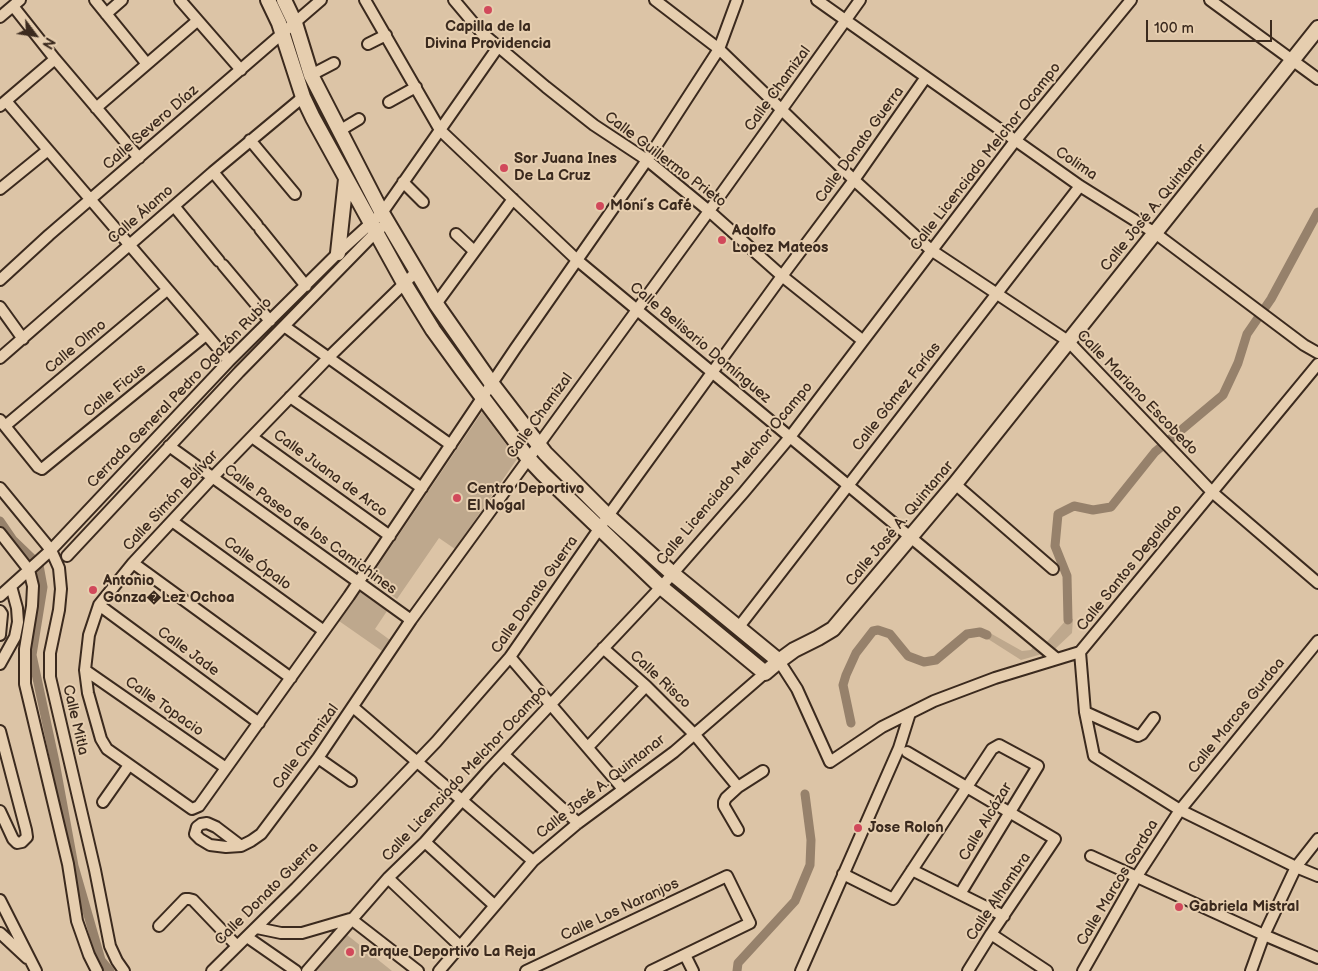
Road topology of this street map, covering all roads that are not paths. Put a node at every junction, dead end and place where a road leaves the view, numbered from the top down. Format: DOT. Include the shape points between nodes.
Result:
graph roads {
  1 [pos="94,0"];
  2 [pos="122,0"];
  3 [pos="180,0"];
  4 [pos="268,0"];
  5 [pos="284,0"];
  6 [pos="321,0"];
  7 [pos="366,0"];
  8 [pos="454,0"];
  9 [pos="655,0"];
  10 [pos="737,0"];
  11 [pos="817,0"];
  12 [pos="860,0"];
  13 [pos="1132,0"];
  14 [pos="1210,0"];
  15 [pos="16,3"];
  16 [pos="106,14"];
  17 [pos="0,16"];
  18 [pos="846,20"];
  19 [pos="197,21"];
  20 [pos="295,23"];
  21 [pos="1318,28"];
  22 [pos="283,34"];
  23 [pos="386,35"];
  24 [pos="368,44"];
  25 [pos="498,46"];
  26 [pos="720,48"];
  27 [pos="55,59"];
  28 [pos="306,59"];
  29 [pos="1293,60"];
  30 [pos="334,63"];
  31 [pos="146,64"];
  32 [pos="293,66"];
  33 [pos="241,70"];
  34 [pos="311,75"];
  35 [pos="926,78"];
  36 [pos="1318,79"];
  37 [pos="416,87"];
  38 [pos="303,97"];
  39 [pos="389,102"];
  40 [pos="3,103"];
  41 [pos="96,108"];
  42 [pos="781,110"];
  43 [pos="359,119"];
  44 [pos="440,130"];
  45 [pos="338,131"];
  46 [pos="250,140"];
  47 [pos="1015,141"];
  48 [pos="48,150"];
  49 [pos="139,158"];
  50 [pos="646,160"];
  51 [pos="212,172"];
  52 [pos="346,179"];
  53 [pos="854,180"];
  54 [pos="403,182"];
  55 [pos="1080,186"];
  56 [pos="0,189"];
  57 [pos="295,194"];
  58 [pos="513,199"];
  59 [pos="91,200"];
  60 [pos="423,202"];
  61 [pos="174,206"];
  62 [pos="709,211"];
  63 [pos="384,218"];
  64 [pos="373,228"];
  65 [pos="1155,233"];
  66 [pos="456,234"];
  67 [pos="129,246"];
  68 [pos="931,250"];
  69 [pos="474,251"];
  70 [pos="338,253"];
  71 [pos="577,260"];
  72 [pos="416,272"];
  73 [pos="782,276"];
  74 [pos="0,280"];
  75 [pos="404,283"];
  76 [pos="306,286"];
  77 [pos="167,290"];
  78 [pos="996,294"];
  79 [pos="436,304"];
  80 [pos="0,307"];
  81 [pos="637,310"];
  82 [pos="270,321"];
  83 [pos="284,326"];
  84 [pos="206,335"];
  85 [pos="23,339"];
  86 [pos="862,340"];
  87 [pos="1068,341"];
  88 [pos="1318,352"];
  89 [pos="0,358"];
  90 [pos="328,358"];
  91 [pos="229,361"];
  92 [pos="1318,364"];
  93 [pos="713,373"];
  94 [pos="492,384"];
  95 [pos="290,397"];
  96 [pos="483,398"];
  97 [pos="2,423"];
  98 [pos="252,437"];
  99 [pos="790,437"];
  100 [pos="538,444"];
  101 [pos="451,445"];
  102 [pos="169,446"];
  103 [pos="528,458"];
  104 [pos="212,478"];
  105 [pos="955,484"];
  106 [pos="848,485"];
  107 [pos="0,488"];
  108 [pos="422,488"];
  109 [pos="1212,492"];
  110 [pos="608,516"];
  111 [pos="172,521"];
  112 [pos="599,529"];
  113 [pos="0,532"];
  114 [pos="390,536"];
  115 [pos="911,537"];
  116 [pos="48,553"];
  117 [pos="67,556"];
  118 [pos="133,563"];
  119 [pos="31,568"];
  120 [pos="1053,569"];
  121 [pos="673,574"];
  122 [pos="358,583"];
  123 [pos="1318,583"];
  124 [pos="11,586"];
  125 [pos="662,586"];
  126 [pos="0,596"];
  127 [pos="99,605"];
  128 [pos="17,608"];
  129 [pos="1,617"];
  130 [pos="411,620"];
  131 [pos="738,628"];
  132 [pos="324,631"];
  133 [pos="0,635"];
  134 [pos="1318,641"];
  135 [pos="603,648"];
  136 [pos="1080,652"];
  137 [pos="510,657"];
  138 [pos="1057,659"];
  139 [pos="779,661"];
  140 [pos="0,664"];
  141 [pos="86,670"];
  142 [pos="765,674"];
  143 [pos="291,678"];
  144 [pos="646,686"];
  145 [pos="551,703"];
  146 [pos="353,707"];
  147 [pos="910,712"];
  148 [pos="1085,712"];
  149 [pos="1154,718"];
  150 [pos="258,723"];
  151 [pos="0,731"];
  152 [pos="695,735"];
  153 [pos="588,747"];
  154 [pos="908,752"];
  155 [pos="504,754"];
  156 [pos="318,758"];
  157 [pos="418,761"];
  158 [pos="129,765"];
  159 [pos="226,768"];
  160 [pos="763,772"];
  161 [pos="351,781"];
  162 [pos="967,786"];
  163 [pos="738,788"];
  164 [pos="623,789"];
  165 [pos="463,799"];
  166 [pos="103,802"];
  167 [pos="1180,810"];
  168 [pos="0,811"];
  169 [pos="1010,812"];
  170 [pos="578,823"];
  171 [pos="738,830"];
  172 [pos="1318,839"];
  173 [pos="425,842"];
  174 [pos="241,846"];
  175 [pos="1091,856"];
  176 [pos="533,861"];
  177 [pos="1296,867"];
  178 [pos="912,870"];
  179 [pos="843,874"];
  180 [pos="1137,876"];
  181 [pos="1318,876"];
  182 [pos="388,878"];
  183 [pos="960,894"];
  184 [pos="0,900"];
  185 [pos="494,905"];
  186 [pos="1004,916"];
  187 [pos="351,919"];
  188 [pos="159,926"];
  189 [pos="256,928"];
  190 [pos="0,933"];
  191 [pos="991,934"];
  192 [pos="1264,935"];
  193 [pos="247,937"];
  194 [pos="237,946"];
  195 [pos="461,947"];
  196 [pos="685,955"];
  197 [pos="1318,958"];
  198 [pos="34,967"];
  199 [pos="97,971"];
  200 [pos="124,971"];
  201 [pos="212,971"];
  202 [pos="296,971"];
  203 [pos="307,971"];
  204 [pos="418,971"];
  205 [pos="439,971"];
  206 [pos="526,971"];
  207 [pos="651,971"];
  208 [pos="693,971"];
  209 [pos="800,971"];
  210 [pos="968,971"];
  211 [pos="1047,971"];
  212 [pos="1082,971"];
  213 [pos="1251,971"];
  1 -- 16 [label="street"];
  2 -- 16 [label="street"];
  3 -- 19 [label="street"];
  4 -- 22 [label="street"];
  5 -- 20 [label="street"];
  6 -- 20 [label="street, Calle Severo Díaz"];
  7 -- 23 [label="street, Calle Belisario Domínguez"];
  8 -- 25 [label="street, Calle Guillermo Prieto" via="481,32"];
  9 -- 26 [label="street, Calle Mariano Escobedo"];
  10 -- 26 [label="street"];
  11 -- 18 [label="street, Colima"];
  12 -- 18 [label="street, Calle Chamizal"];
  13 -- 47 [label="street, Calle Licenciado Melchor Ocampo"];
  14 -- 29 [label="street"];
  15 -- 17 [label="street"];
  15 -- 27 [label="street"];
  16 -- 31 [label="street"];
  18 -- 35 [label="street, Colima"];
  18 -- 42 [label="street, Calle Chamizal"];
  19 -- 31 [label="street"];
  19 -- 33 [label="street"];
  20 -- 22 [label="street, Calle Severo Díaz"];
  20 -- 28 [label="street"];
  21 -- 29 [label="street, Calle José A. Quintanar"];
  22 -- 32 [label="street"];
  22 -- 33 [label="street, Calle Severo Díaz"];
  23 -- 24 [label="street"];
  23 -- 37 [label="street, Calle Belisario Domínguez"];
  25 -- 44 [label="street, Cerrada General Pedro Ogazón Rubio"];
  25 -- 50 [label="street, Calle Guillermo Prieto" via="580,114"];
  26 -- 42 [label="street, Calle Mariano Escobedo"];
  26 -- 50 [label="street"];
  27 -- 40 [label="street"];
  27 -- 41 [label="street"];
  28 -- 32 [label="street"];
  28 -- 34 [label="street"];
  29 -- 36 [label="street"];
  29 -- 65 [label="street, Calle José A. Quintanar"];
  30 -- 34 [label="street"];
  31 -- 41 [label="street"];
  32 -- 38 [label="street"];
  33 -- 49 [label="street, Calle Severo Díaz"];
  34 -- 45 [label="street"];
  35 -- 47 [label="street, Colima"];
  35 -- 53 [label="street, Calle Donato Guerra"];
  37 -- 39 [label="street"];
  37 -- 44 [label="street, Calle Belisario Domínguez"];
  38 -- 46 [label="street, Calle Álamo"];
  38 -- 52 [label="street"];
  40 -- 48 [label="street"];
  41 -- 49 [label="street"];
  42 -- 53 [label="street, Calle Mariano Escobedo"];
  42 -- 62 [label="street, Calle Chamizal"];
  43 -- 45 [label="street"];
  44 -- 54 [label="street, Cerrada General Pedro Ogazón Rubio"];
  44 -- 58 [label="street, Calle Belisario Domínguez"];
  45 -- 63 [label="street"];
  46 -- 51 [label="street, Calle Álamo"];
  46 -- 57 [label="street"];
  47 -- 55 [label="street, Colima"];
  47 -- 68 [label="street, Calle Licenciado Melchor Ocampo"];
  48 -- 56 [label="street"];
  48 -- 59 [label="street"];
  49 -- 59 [label="street, Calle Severo Díaz"];
  50 -- 62 [label="street, Calle Guillermo Prieto"];
  50 -- 71 [label="street"];
  51 -- 61 [label="street, Calle Álamo"];
  51 -- 76 [label="street"];
  52 -- 64 [label="street"];
  52 -- 70 [label="street"];
  53 -- 68 [label="street, Calle Mariano Escobedo"];
  53 -- 73 [label="street, Calle Donato Guerra"];
  54 -- 60 [label="street"];
  54 -- 63 [label="street, Cerrada General Pedro Ogazón Rubio"];
  55 -- 65 [label="street, Colima"];
  55 -- 78 [label="street, Calle Gómez Farías"];
  58 -- 69 [label="street"];
  58 -- 71 [label="street, Calle Belisario Domínguez"];
  59 -- 67 [label="street"];
  59 -- 74 [label="street, Calle Severo Díaz"];
  61 -- 67 [label="street, Calle Álamo"];
  61 -- 82 [label="street"];
  62 -- 73 [label="street, Calle Guillermo Prieto"];
  62 -- 81 [label="street, Calle Chamizal"];
  63 -- 64 [label="street, Cerrada General Pedro Ogazón Rubio"];
  63 -- 72 [label="street"];
  64 -- 70 [label="street, Cerrada General Pedro Ogazón Rubio"];
  64 -- 75 [label="street"];
  64 -- 83 [label="street, Cerrada General Pedro Ogazón Rubio"];
  65 -- 87 [label="street, Calle José A. Quintanar"];
  65 -- 88 [label="street, Colima" via="1304,345"];
  66 -- 69 [label="street"];
  67 -- 77 [label="street"];
  67 -- 85 [label="street, Calle Álamo"];
  68 -- 78 [label="street, Calle Mariano Escobedo"];
  68 -- 86 [label="street, Calle Licenciado Melchor Ocampo"];
  69 -- 79 [label="street"];
  70 -- 76 [label="street, Cerrada General Pedro Ogazón Rubio"];
  71 -- 81 [label="street, Calle Belisario Domínguez"];
  71 -- 94 [label="street"];
  72 -- 75 [label="street, Calle Simón Bolívar"];
  72 -- 79 [label="street"];
  73 -- 86 [label="street, Calle Guillermo Prieto"];
  73 -- 93 [label="street, Calle Donato Guerra"];
  75 -- 90 [label="street, Calle Simón Bolívar"];
  75 -- 96 [label="street" via="433,330"];
  76 -- 82 [label="street, Cerrada General Pedro Ogazón Rubio"];
  77 -- 84 [label="street"];
  77 -- 97 [label="street, Calle Olmo"];
  78 -- 87 [label="street, Calle Mariano Escobedo"];
  78 -- 106 [label="street, Calle Gómez Farías"];
  79 -- 94 [label="street"];
  80 -- 85 [label="street"];
  81 -- 93 [label="street, Calle Belisario Domínguez"];
  81 -- 100 [label="street, Calle Chamizal"];
  82 -- 91 [label="street, Cerrada General Pedro Ogazón Rubio"];
  83 -- 90 [label="street"];
  83 -- 102 [label="street, Cerrada General Pedro Ogazón Rubio"];
  84 -- 91 [label="street"];
  84 -- 97 [label="street, Calle Ficus" via="42,469"];
  85 -- 89 [label="street, Calle Álamo"];
  86 -- 99 [label="street, Calle Licenciado Melchor Ocampo"];
  87 -- 105 [label="street, Calle José A. Quintanar"];
  87 -- 109 [label="street, Calle Mariano Escobedo"];
  90 -- 95 [label="street, Calle Simón Bolívar"];
  90 -- 101 [label="street"];
  91 -- 116 [label="street, Cerrada General Pedro Ogazón Rubio"];
  92 -- 109 [label="street, Calle Santos Degollado"];
  93 -- 99 [label="street, Calle Belisario Domínguez"];
  93 -- 110 [label="street, Calle Donato Guerra"];
  94 -- 96 [label="street"];
  94 -- 100 [label="street"];
  95 -- 98 [label="street, Calle Simón Bolívar"];
  95 -- 108 [label="street"];
  96 -- 101 [label="street"];
  96 -- 103 [label="street"];
  98 -- 104 [label="street, Calle Simón Bolívar"];
  98 -- 114 [label="street, Calle Juana de Arco"];
  99 -- 106 [label="street, Calle Belisario Domínguez"];
  99 -- 121 [label="street, Calle Licenciado Melchor Ocampo"];
  100 -- 103 [label="street, Calle Chamizal"];
  100 -- 110 [label="street"];
  101 -- 108 [label="street"];
  102 -- 104 [label="street, Calle Paseo de los Camichines"];
  102 -- 117 [label="street, Cerrada General Pedro Ogazón Rubio"];
  103 -- 112 [label="street"];
  103 -- 130 [label="street, Calle Chamizal"];
  104 -- 111 [label="street, Calle Simón Bolívar"];
  104 -- 122 [label="street, Calle Paseo de los Camichines"];
  105 -- 115 [label="street, Calle José A. Quintanar"];
  105 -- 120 [label="street"];
  106 -- 115 [label="street, Calle Belisario Domínguez"];
  106 -- 131 [label="street, Calle Gómez Farías"];
  107 -- 116 [label="street, Calle Mitla"];
  108 -- 114 [label="street"];
  109 -- 123 [label="street, Calle Mariano Escobedo"];
  109 -- 136 [label="street, Calle Santos Degollado"];
  110 -- 112 [label="street, Calle Donato Guerra"];
  110 -- 121 [label="street"];
  111 -- 118 [label="street, Calle Simón Bolívar"];
  111 -- 132 [label="street, Calle Ópalo"];
  112 -- 125 [label="street"];
  112 -- 137 [label="street, Calle Donato Guerra"];
  113 -- 119 [label="street"];
  114 -- 122 [label="street"];
  115 -- 138 [label="street, Calle Belisario Domínguez"];
  115 -- 139 [label="street, Calle José A. Quintanar" via="833,628"];
  116 -- 119 [label="street, Cerrada General Pedro Ogazón Rubio"];
  116 -- 200 [label="street, Calle Mitla" via="59,568 61,589 50,653 50,677 110,946"];
  118 -- 127 [label="street, Calle Simón Bolívar"];
  118 -- 143 [label="street"];
  119 -- 124 [label="street, Cerrada General Pedro Ogazón Rubio"];
  119 -- 199 [label="street" via="32,606 25,649 25,684 68,864 78,921"];
  121 -- 125 [label="street, Calle Licenciado Melchor Ocampo"];
  121 -- 131 [label="street"];
  122 -- 130 [label="street, Calle Paseo de los Camichines"];
  122 -- 132 [label="street"];
  124 -- 126 [label="street, Cerrada General Pedro Ogazón Rubio"];
  124 -- 128 [label="street"];
  125 -- 135 [label="street, Calle Licenciado Melchor Ocampo"];
  125 -- 142 [label="street"];
  127 -- 141 [label="street, Calle Simón Bolívar" via="89,635"];
  127 -- 150 [label="street, Calle Jade"];
  128 -- 129 [label="street"];
  128 -- 140 [label="street" via="16,637"];
  129 -- 133 [label="street"];
  130 -- 146 [label="street, Calle Chamizal"];
  131 -- 139 [label="street"];
  132 -- 143 [label="street"];
  134 -- 167 [label="street, Calle Marcos Gurdoa"];
  135 -- 144 [label="street, Calle Risco"];
  135 -- 145 [label="street, Calle Licenciado Melchor Ocampo"];
  136 -- 138 [label="street, Calle Santos Degollado"];
  136 -- 148 [label="street"];
  137 -- 145 [label="street"];
  137 -- 157 [label="street, Calle Donato Guerra"];
  138 -- 147 [label="street, Calle Santos Degollado" via="995,678"];
  139 -- 142 [label="street, Calle José A. Quintanar"];
  139 -- 147 [label="street, Calle Santos Degollado" via="797,689 830,762"];
  141 -- 158 [label="street, Calle Simón Bolívar" via="88,693 101,739 107,749"];
  141 -- 159 [label="street, Calle Topacio"];
  142 -- 152 [label="street, Calle José A. Quintanar"];
  143 -- 150 [label="street"];
  144 -- 152 [label="street, Calle Risco"];
  144 -- 153 [label="street"];
  145 -- 153 [label="street"];
  145 -- 155 [label="street, Calle Licenciado Melchor Ocampo"];
  146 -- 156 [label="street, Calle Chamizal"];
  146 -- 157 [label="street"];
  147 -- 179 [label="street" via="899,748"];
  148 -- 149 [label="street" via="1138,736"];
  148 -- 167 [label="street" via="1094,756"];
  150 -- 159 [label="street"];
  151 -- 168 [label="street" via="26,830 27,837 22,842 13,840"];
  152 -- 163 [label="street, Calle Risco"];
  152 -- 164 [label="street, Calle José A. Quintanar"];
  153 -- 164 [label="street"];
  154 -- 162 [label="street"];
  155 -- 165 [label="street, Calle Licenciado Melchor Ocampo"];
  155 -- 170 [label="street"];
  156 -- 161 [label="street"];
  156 -- 174 [label="street, Calle Chamizal" via="261,834"];
  157 -- 165 [label="street"];
  157 -- 189 [label="street, Calle Donato Guerra"];
  158 -- 159 [label="street, Calle Simón Bolívar" via="192,809 199,806"];
  158 -- 166 [label="street"];
  160 -- 163 [label="street"];
  162 -- 169 [label="street"];
  162 -- 169 [label="street, Calle Alcázar" via="992,749 999,745 1038,766"];
  162 -- 178 [label="street"];
  163 -- 171 [label="street" via="724,802"];
  164 -- 170 [label="street, Calle José A. Quintanar"];
  165 -- 173 [label="street, Calle Licenciado Melchor Ocampo"];
  165 -- 176 [label="street"];
  167 -- 177 [label="street"];
  167 -- 180 [label="street, Calle Marcos Gordoa"];
  169 -- 183 [label="street, Calle Alcázar"];
  169 -- 186 [label="street, Calle Alhambra" via="1055,839"];
  170 -- 176 [label="street, Calle José A. Quintanar"];
  172 -- 177 [label="street"];
  173 -- 182 [label="street, Calle Licenciado Melchor Ocampo"];
  173 -- 185 [label="street"];
  175 -- 180 [label="street"];
  176 -- 185 [label="street, Calle José A. Quintanar"];
  177 -- 181 [label="street"];
  177 -- 192 [label="street"];
  178 -- 179 [label="street" via="894,899"];
  178 -- 183 [label="street"];
  179 -- 209 [label="street"];
  180 -- 192 [label="street"];
  180 -- 212 [label="street, Calle Marcos Gordoa"];
  182 -- 187 [label="street, Calle Licenciado Melchor Ocampo"];
  182 -- 195 [label="street"];
  183 -- 186 [label="street"];
  184 -- 198 [label="street"];
  185 -- 195 [label="street, Calle José A. Quintanar"];
  186 -- 191 [label="street, Calle Alhambra"];
  187 -- 189 [label="street" via="302,933"];
  187 -- 203 [label="street, Calle Licenciado Melchor Ocampo"];
  187 -- 204 [label="street"];
  188 -- 194 [label="street" via="185,900 193,900"];
  189 -- 193 [label="street, Calle Donato Guerra"];
  190 -- 198 [label="street"];
  191 -- 210 [label="street, Calle Alhambra"];
  191 -- 211 [label="street"];
  192 -- 197 [label="street"];
  192 -- 213 [label="street"];
  193 -- 194 [label="street, Calle Donato Guerra"];
  193 -- 202 [label="street"];
  194 -- 201 [label="street, Calle Donato Guerra"];
  195 -- 205 [label="street, Calle José A. Quintanar"];
  196 -- 206 [label="street, Calle Los Naranjos" via="750,923 727,876"];
  196 -- 207 [label="street"];
  196 -- 208 [label="street"];
}
